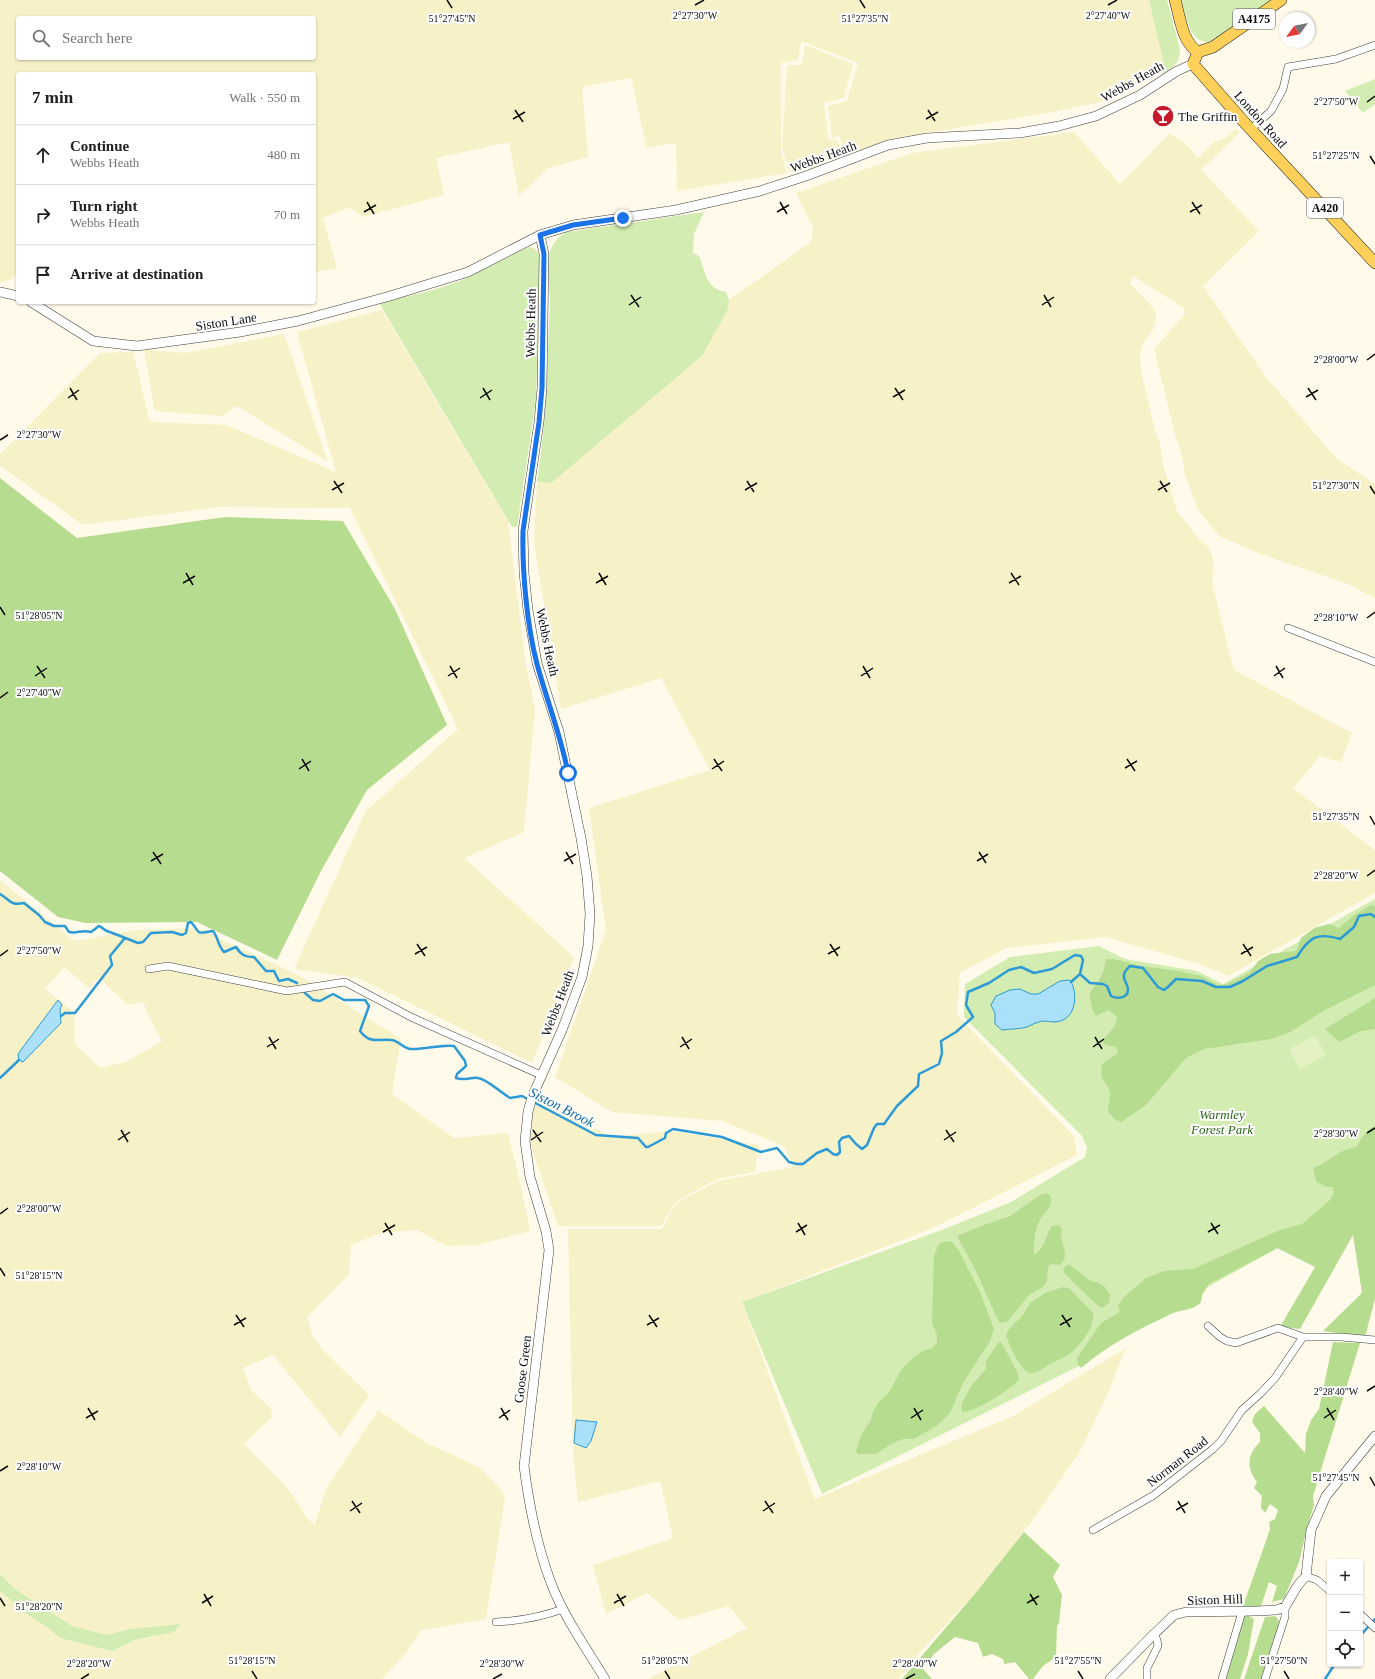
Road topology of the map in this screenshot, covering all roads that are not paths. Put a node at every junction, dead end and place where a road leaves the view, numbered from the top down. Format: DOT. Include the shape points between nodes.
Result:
graph roads {
  1 [pos="1175,0"];
  2 [pos="1281,0"];
  3 [pos="1375,45"];
  4 [pos="1198,52"];
  5 [pos="1193,64"];
  6 [pos="1251,129"];
  7 [pos="540,235"];
  8 [pos="1375,263"];
  9 [pos="0,292"];
  10 [pos="16,296"];
  11 [pos="34,304"];
  12 [pos="1288,628"];
  13 [pos="1375,662"];
  14 [pos="149,969"];
  15 [pos="541,1075"];
  16 [pos="1208,1326"];
  17 [pos="1301,1336"];
  18 [pos="1375,1340"];
  19 [pos="1375,1436"];
  20 [pos="1093,1530"];
  21 [pos="1306,1576"];
  22 [pos="1327,1588"];
  23 [pos="1285,1607"];
  24 [pos="563,1609"];
  25 [pos="1242,1612"];
  26 [pos="1363,1617"];
  27 [pos="496,1622"];
  28 [pos="1375,1627"];
  29 [pos="1154,1634"];
  30 [pos="605,1679"];
  31 [pos="1110,1679"];
  32 [pos="1147,1679"];
  33 [pos="1222,1679"];
  34 [pos="1264,1679"];
  1 -- 4 [label="main road" via="1187,40"];
  2 -- 4 [label="main road, A4175" via="1213,47"];
  3 -- 6 [label="street" via="1336,59 1288,67 1283,89 1272,111"];
  4 -- 5 [label="main road"];
  5 -- 6 [label="main road, London Road / A420"];
  5 -- 7 [label="street, Webbs Heath" via="1177,71 1140,95 1096,116 1059,126 1020,133 927,138 888,145 760,191 676,210 573,225"];
  6 -- 8 [label="main road, London Road / A420"];
  7 -- 11 [label="street, Siston Lane" via="468,272 298,322 240,332 137,346 93,341"];
  7 -- 15 [label="street, Webbs Heath" via="544,254 542,388 523,531 524,573 537,663 559,732 581,838 590,914 588,946 582,977 562,1030"];
  9 -- 10 [label="street"];
  12 -- 13 [label="street"];
  14 -- 15 [label="street" via="168,966 287,991 345,982 411,1017"];
  15 -- 24 [label="street, Goose Green" via="528,1112 525,1141 530,1176 549,1250 524,1466 527,1492 541,1548"];
  16 -- 17 [label="street" via="1228,1341 1236,1343 1278,1328"];
  17 -- 18 [label="street"];
  17 -- 20 [label="street, Norman Road" via="1275,1378 1242,1410 1213,1449 1154,1495"];
  19 -- 21 [label="street" via="1326,1496 1311,1530"];
  21 -- 22 [label="street"];
  21 -- 23 [label="street"];
  23 -- 25 [label="street, Siston Hill"];
  23 -- 34 [label="street" via="1285,1617"];
  24 -- 27 [label="street" via="546,1615"];
  24 -- 30 [label="street, Goose Green"];
  25 -- 29 [label="street, Siston Hill" via="1186,1612 1171,1618"];
  25 -- 33 [label="street"];
  26 -- 28 [label="street"];
  29 -- 31 [label="street, Siston Hill"];
  29 -- 32 [label="street" via="1158,1646 1147,1668"];
}
